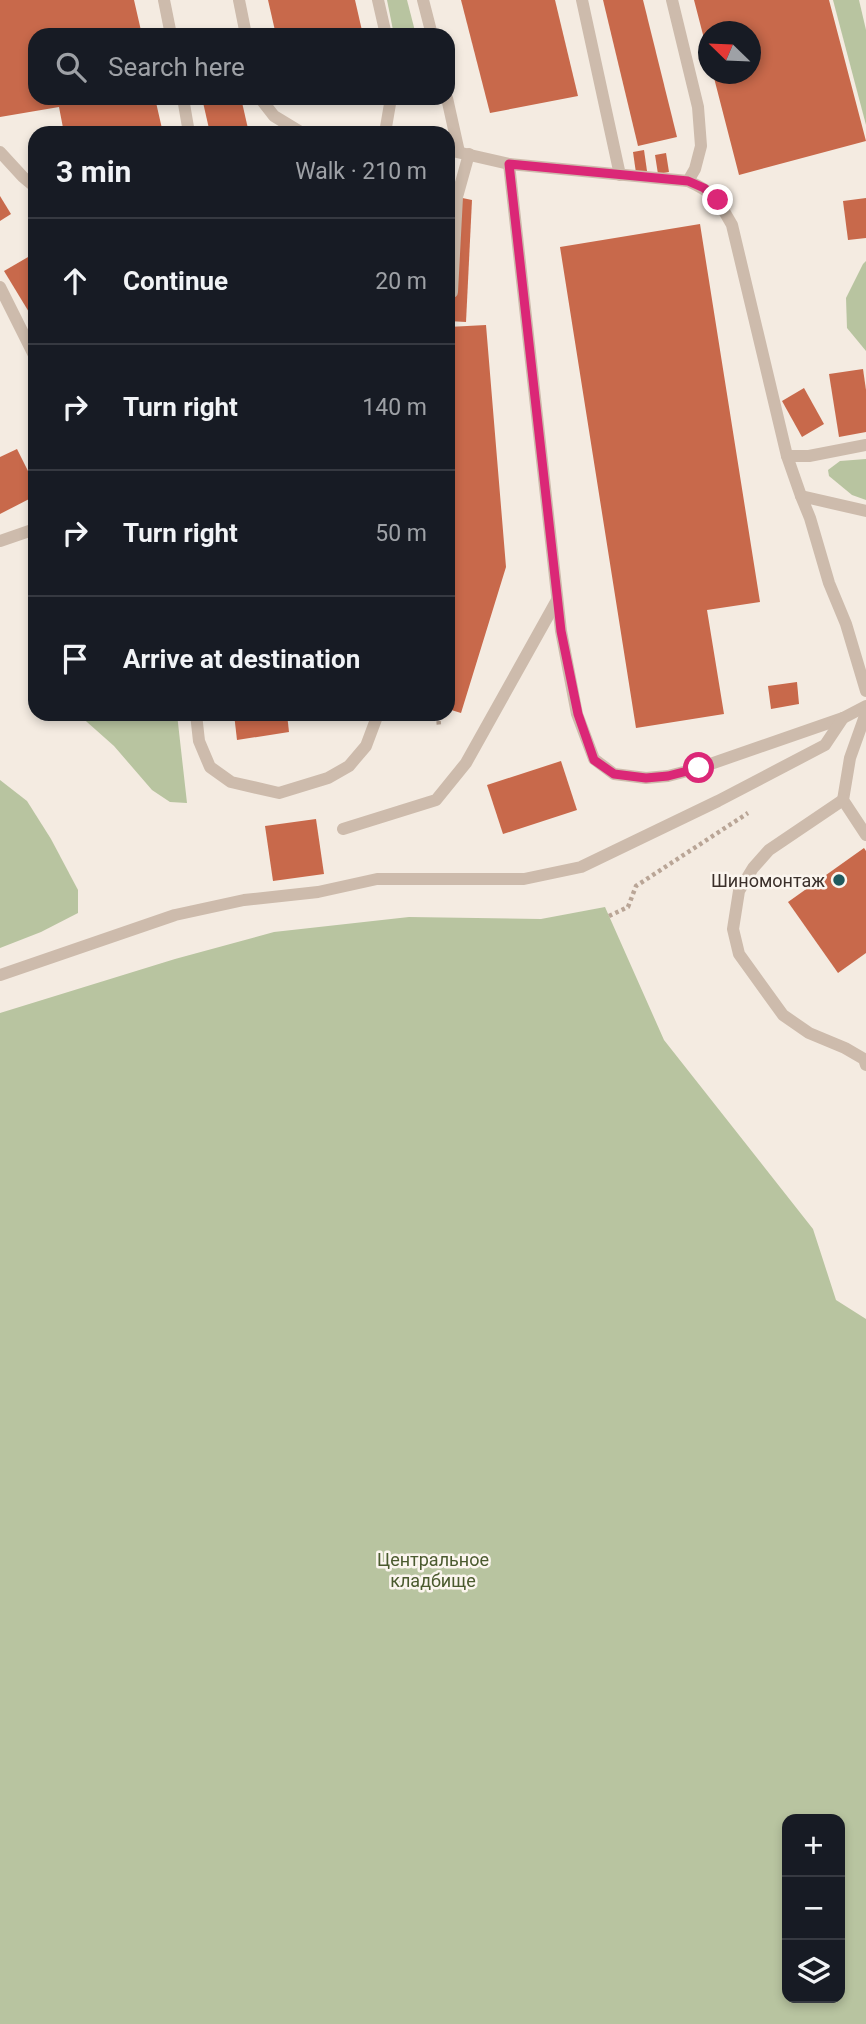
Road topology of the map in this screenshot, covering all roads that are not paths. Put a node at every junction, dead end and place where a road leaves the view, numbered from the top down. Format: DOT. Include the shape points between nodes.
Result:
graph roads {
  1 [pos="164,0"];
  2 [pos="239,0"];
  3 [pos="378,0"];
  4 [pos="423,0"];
  5 [pos="583,0"];
  6 [pos="672,0"];
  7 [pos="170,28"];
  8 [pos="245,28"];
  9 [pos="384,28"];
  10 [pos="430,28"];
  11 [pos="184,105"];
  12 [pos="265,105"];
  13 [pos="390,105"];
  14 [pos="448,105"];
  15 [pos="188,126"];
  16 [pos="290,126"];
  17 [pos="386,126"];
  18 [pos="453,126"];
  19 [pos="0,152"];
  20 [pos="459,152"];
  21 [pos="509,164"];
  22 [pos="620,175"];
  23 [pos="28,181"];
  24 [pos="688,181"];
  25 [pos="455,235"];
  26 [pos="0,287"];
  27 [pos="28,343"];
  28 [pos="866,445"];
  29 [pos="788,456"];
  30 [pos="801,496"];
  31 [pos="866,511"];
  32 [pos="28,531"];
  33 [pos="0,541"];
  34 [pos="558,600"];
  35 [pos="866,691"];
  36 [pos="866,706"];
  37 [pos="866,713"];
  38 [pos="843,718"];
  39 [pos="197,721"];
  40 [pos="375,721"];
  41 [pos="843,800"];
  42 [pos="343,829"];
  43 [pos="866,835"];
  44 [pos="0,975"];
  45 [pos="866,1065"];
  1 -- 7 [label="lane"];
  2 -- 8 [label="lane"];
  3 -- 9 [label="lane"];
  4 -- 10 [label="lane"];
  5 -- 22 [label="lane"];
  6 -- 24 [label="lane" via="698,107 701,146"];
  11 -- 15 [label="lane"];
  12 -- 16 [label="lane"];
  13 -- 17 [label="lane"];
  14 -- 18 [label="lane"];
  19 -- 23 [label="lane"];
  20 -- 21 [label="lane"];
  20 -- 25 [label="lane"];
  21 -- 22 [label="lane"];
  21 -- 34 [label="lane"];
  22 -- 24 [label="lane"];
  24 -- 29 [label="lane" via="718,200 732,225"];
  26 -- 27 [label="lane"];
  28 -- 29 [label="lane"];
  29 -- 30 [label="lane"];
  30 -- 31 [label="lane"];
  30 -- 35 [label="lane"];
  32 -- 33 [label="lane"];
  34 -- 38 [label="lane" via="578,714 594,760 614,774 646,778 689,771"];
  34 -- 42 [label="lane" via="466,763 436,800"];
  36 -- 38 [label="lane"];
  37 -- 41 [label="lane" via="850,758"];
  38 -- 44 [label="lane" via="825,745 581,867 524,879 377,879 318,892 244,900 176,915"];
  39 -- 40 [label="lane" via="210,768 231,782 279,793 328,778 349,766 366,746"];
  41 -- 43 [label="lane"];
  41 -- 45 [label="lane" via="769,850 753,868 739,891 733,929 739,954 783,1015 864,1059"];
}
